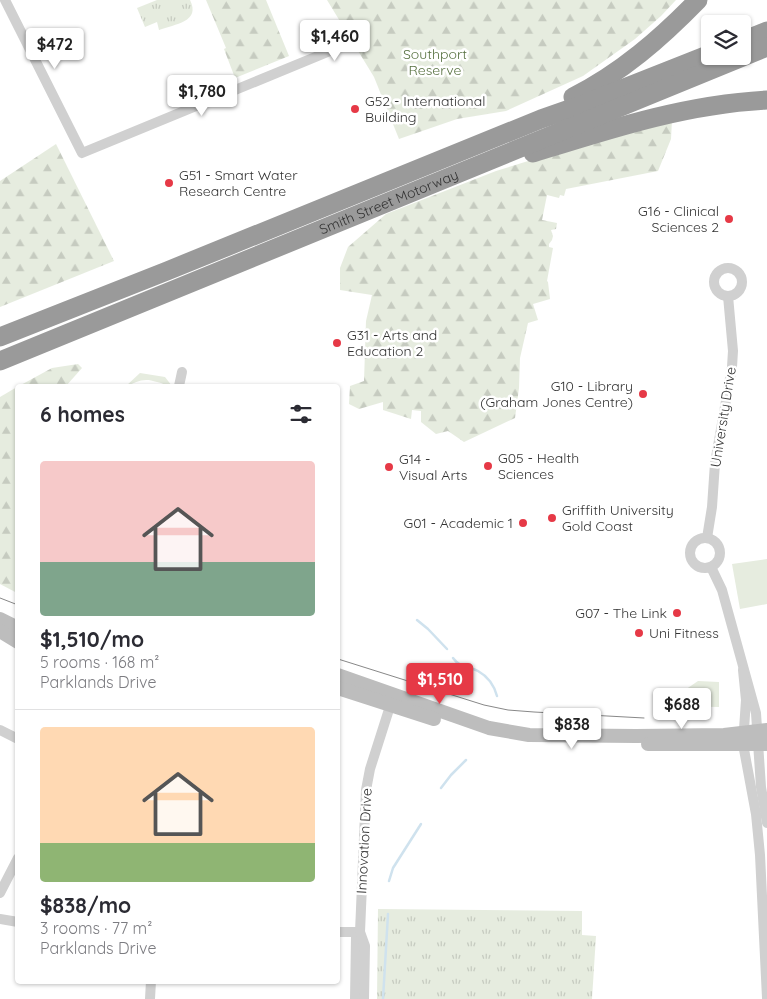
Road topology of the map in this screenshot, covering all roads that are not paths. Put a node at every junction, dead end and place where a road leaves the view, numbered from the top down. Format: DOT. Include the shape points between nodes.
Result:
graph roads {
  1 [pos="5,0"];
  2 [pos="698,0"];
  3 [pos="767,31"];
  4 [pos="751,37"];
  5 [pos="347,44"];
  6 [pos="767,47"];
  7 [pos="701,58"];
  8 [pos="767,100"];
  9 [pos="541,119"];
  10 [pos="474,167"];
  11 [pos="728,296"];
  12 [pos="0,337"];
  13 [pos="4,359"];
  14 [pos="182,372"];
  15 [pos="180,384"];
  16 [pos="706,538"];
  17 [pos="711,568"];
  18 [pos="0,619"];
  19 [pos="15,626"];
  20 [pos="0,631"];
  21 [pos="15,640"];
  22 [pos="340,676"];
  23 [pos="340,688"];
  24 [pos="392,700"];
  25 [pos="0,730"];
  26 [pos="15,738"];
  27 [pos="756,738"];
  28 [pos="767,823"];
  29 [pos="15,864"];
  30 [pos="0,893"];
  31 [pos="765,912"];
  32 [pos="0,918"];
  33 [pos="15,921"];
  34 [pos="765,923"];
  35 [pos="340,932"];
  36 [pos="360,932"];
  37 [pos="151,984"];
  38 [pos="767,998"];
  39 [pos="150,999"];
  40 [pos="355,999"];
  41 [pos="364,999"];
  1 -- 5 [label="street" via="82,153"];
  2 -- 9 [label="highway" via="643,52"];
  3 -- 4 [label="highway"];
  6 -- 10 [label="highway, Smith Street Motorway"];
  7 -- 9 [label="highway, Smith Street Motorway"];
  8 -- 10 [label="highway" via="709,105 672,113 516,159"];
  9 -- 12 [label="highway, Smith Street Motorway"];
  10 -- 13 [label="highway, Smith Street Motorway"];
  11 -- 16 [label="street, University Drive" via="732,367"];
  14 -- 15 [label="street"];
  16 -- 17 [label="street" via="716,542 720,551 718,561"];
  16 -- 17 [label="street" via="693,544 690,553 697,566"];
  17 -- 27 [label="street" via="722,590 737,644"];
  18 -- 19 [label="street"];
  20 -- 21 [label="street"];
  22 -- 24 [label="street"];
  23 -- 24 [label="street"];
  24 -- 27 [label="street" via="480,733 524,743"];
  24 -- 36 [label="street, Innovation Drive" via="366,790"];
  25 -- 26 [label="street"];
  27 -- 28 [label="street"];
  27 -- 31 [label="street" via="756,814"];
  29 -- 30 [label="street"];
  31 -- 34 [label="street"];
  32 -- 33 [label="street"];
  34 -- 38 [label="street"];
  35 -- 36 [label="street"];
  36 -- 40 [label="street, Innovation Drive" via="356,937"];
  36 -- 41 [label="street, Innovation Drive" via="365,946"];
  37 -- 39 [label="street"];
}
